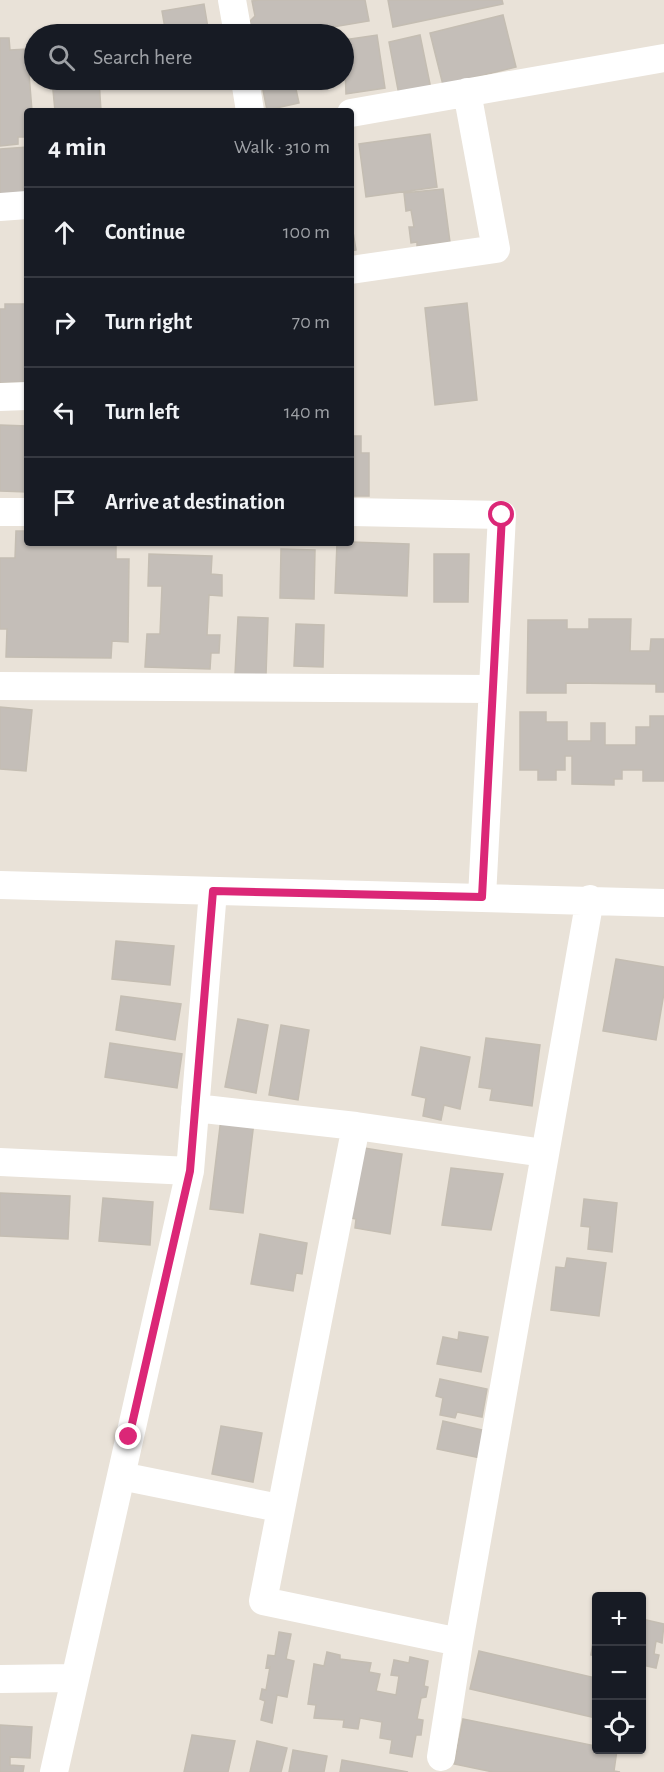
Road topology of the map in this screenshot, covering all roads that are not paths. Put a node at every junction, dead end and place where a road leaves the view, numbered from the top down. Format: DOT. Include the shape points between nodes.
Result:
graph roads {
  1 [pos="232,0"];
  2 [pos="236,24"];
  3 [pos="664,58"];
  4 [pos="247,90"];
  5 [pos="466,92"];
  6 [pos="250,108"];
  7 [pos="354,112"];
  8 [pos="24,205"];
  9 [pos="0,207"];
  10 [pos="354,270"];
  11 [pos="24,396"];
  12 [pos="0,397"];
  13 [pos="0,512"];
  14 [pos="24,512"];
  15 [pos="354,512"];
  16 [pos="0,686"];
  17 [pos="493,689"];
  18 [pos="0,885"];
  19 [pos="213,891"];
  20 [pos="482,897"];
  21 [pos="590,899"];
  22 [pos="664,903"];
  23 [pos="195,1108"];
  24 [pos="356,1126"];
  25 [pos="544,1153"];
  26 [pos="0,1162"];
  27 [pos="190,1171"];
  28 [pos="121,1476"];
  29 [pos="279,1508"];
  30 [pos="459,1642"];
  31 [pos="74,1678"];
  32 [pos="0,1679"];
  33 [pos="441,1757"];
  34 [pos="54,1772"];
  1 -- 2 [label="street"];
  3 -- 5 [label="street"];
  4 -- 6 [label="street"];
  5 -- 7 [label="street"];
  5 -- 10 [label="street" via="496,249"];
  8 -- 9 [label="street"];
  11 -- 12 [label="street"];
  13 -- 14 [label="street"];
  15 -- 17 [label="street" via="502,515"];
  16 -- 17 [label="street"];
  17 -- 20 [label="street"];
  18 -- 19 [label="street"];
  19 -- 20 [label="street"];
  19 -- 23 [label="street"];
  20 -- 21 [label="street"];
  21 -- 22 [label="street"];
  21 -- 25 [label="street"];
  23 -- 24 [label="street"];
  23 -- 27 [label="street"];
  24 -- 25 [label="street"];
  24 -- 29 [label="street"];
  25 -- 30 [label="street"];
  26 -- 27 [label="street"];
  27 -- 28 [label="street"];
  28 -- 29 [label="street"];
  28 -- 31 [label="street"];
  29 -- 30 [label="street" via="263,1601"];
  30 -- 33 [label="street"];
  31 -- 32 [label="street"];
  31 -- 34 [label="street"];
}
